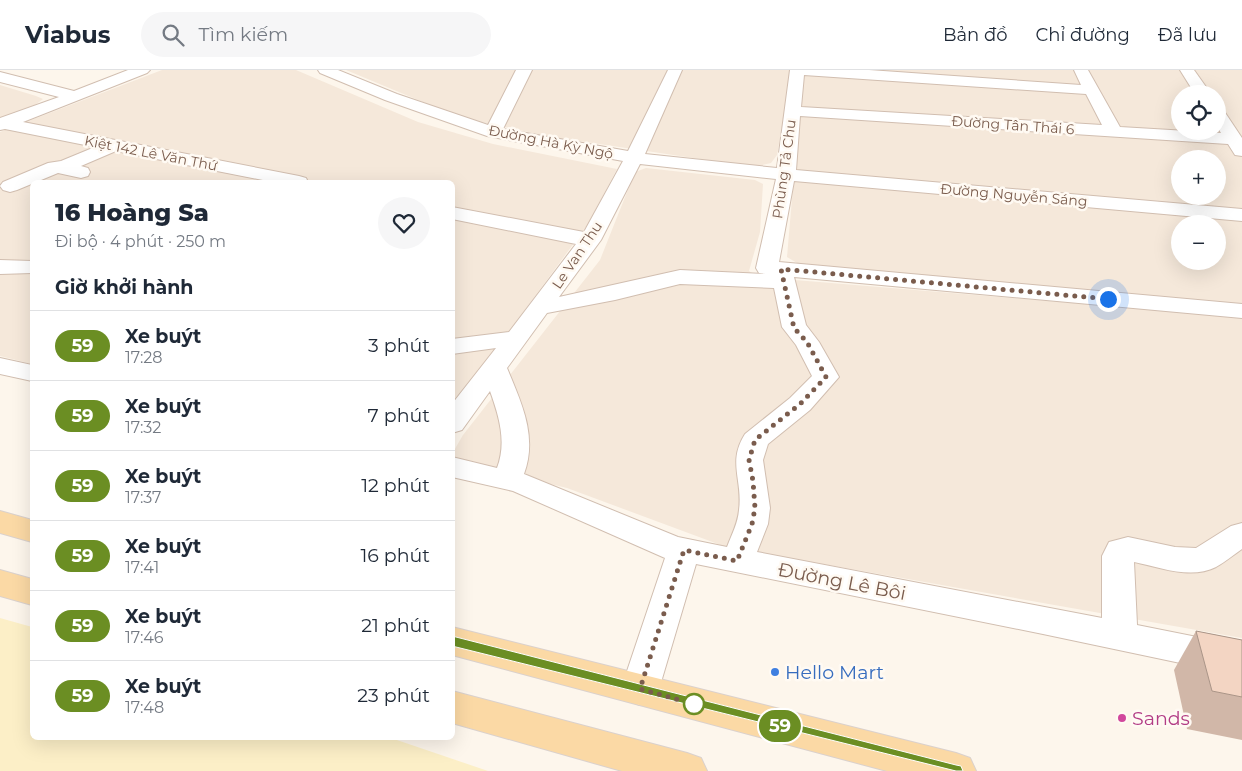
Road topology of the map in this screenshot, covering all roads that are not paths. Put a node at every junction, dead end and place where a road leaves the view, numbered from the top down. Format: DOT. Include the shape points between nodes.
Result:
graph roads {
  1 [pos="24,70"];
  2 [pos="142,70"];
  3 [pos="325,70"];
  4 [pos="524,70"];
  5 [pos="675,70"];
  6 [pos="797,70"];
  7 [pos="804,70"];
  8 [pos="1081,70"];
  9 [pos="1187,70"];
  10 [pos="986,76"];
  11 [pos="1,77"];
  12 [pos="1197,85"];
  13 [pos="1092,90"];
  14 [pos="74,96"];
  15 [pos="792,111"];
  16 [pos="1,124"];
  17 [pos="1226,127"];
  18 [pos="493,132"];
  19 [pos="1114,132"];
  20 [pos="113,146"];
  21 [pos="1238,146"];
  22 [pos="634,158"];
  23 [pos="49,173"];
  24 [pos="786,176"];
  25 [pos="289,180"];
  26 [pos="10,186"];
  27 [pos="455,214"];
  28 [pos="1242,215"];
  29 [pos="590,240"];
  30 [pos="0,267"];
  31 [pos="30,267"];
  32 [pos="777,273"];
  33 [pos="539,308"];
  34 [pos="1242,311"];
  35 [pos="516,338"];
  36 [pos="455,347"];
  37 [pos="0,366"];
  38 [pos="494,366"];
  39 [pos="30,373"];
  40 [pos="455,420"];
  41 [pos="455,468"];
  42 [pos="507,480"];
  43 [pos="0,522"];
  44 [pos="30,530"];
  45 [pos="1242,534"];
  46 [pos="684,550"];
  47 [pos="737,561"];
  48 [pos="0,583"];
  49 [pos="30,591"];
  50 [pos="1120,636"];
  51 [pos="455,642"];
  52 [pos="1242,661"];
  53 [pos="640,689"];
  54 [pos="455,708"];
  55 [pos="687,771"];
  56 [pos="956,771"];
  1 -- 11 [label="street"];
  2 -- 14 [label="street"];
  3 -- 18 [label="street, Đường Hà Kỳ Ngộ"];
  4 -- 18 [label="street"];
  5 -- 22 [label="street, Le Van Thu"];
  6 -- 15 [label="street, Phùng Tả Chu"];
  7 -- 10 [label="street"];
  8 -- 13 [label="street"];
  9 -- 12 [label="street"];
  10 -- 13 [label="street"];
  11 -- 14 [label="street"];
  13 -- 19 [label="street"];
  14 -- 16 [label="street"];
  15 -- 19 [label="street, Đường Tân Thái 6"];
  15 -- 24 [label="street, Phùng Tả Chu"];
  16 -- 20 [label="street, Kiệt 142 Lê Văn Thứ"];
  17 -- 21 [label="street"];
  18 -- 22 [label="street, Đường Hà Kỳ Ngộ"];
  19 -- 21 [label="street, Đường Tân Thái 6"];
  20 -- 23 [label="street"];
  20 -- 25 [label="street, Kiệt 142 Lê Văn Thứ"];
  22 -- 24 [label="street, Đường Hà Kỳ Ngộ"];
  22 -- 29 [label="street, Le Van Thu"];
  23 -- 26 [label="street"];
  24 -- 28 [label="street, Đường Nguyễn Sáng"];
  24 -- 32 [label="street, Phùng Tả Chu"];
  27 -- 29 [label="street"];
  29 -- 33 [label="street, Le Van Thu"];
  30 -- 31 [label="street"];
  32 -- 33 [label="street" via="680,277"];
  32 -- 34 [label="street"];
  32 -- 47 [label="street" via="794,328 807,342 826,377 800,404 755,440 749,460 755,508"];
  33 -- 35 [label="street, Le Van Thu"];
  35 -- 36 [label="street"];
  35 -- 38 [label="street, Le Van Thu"];
  37 -- 39 [label="street"];
  38 -- 40 [label="street, Le Van Thu"];
  38 -- 42 [label="street" via="518,444"];
  41 -- 42 [label="street, Đường Lê Bôi"];
  42 -- 46 [label="street, Đường Lê Bôi" via="521,483 672,548"];
  43 -- 44 [label="main road"];
  45 -- 50 [label="street" via="1203,560 1120,550"];
  46 -- 47 [label="street, Đường Lê Bôi"];
  46 -- 53 [label="street"];
  47 -- 50 [label="street, Đường Lê Bôi"];
  48 -- 49 [label="main road"];
  50 -- 52 [label="street, Đường Lê Bôi"];
  51 -- 53 [label="main road"];
  53 -- 56 [label="main road"];
  54 -- 55 [label="main road"];
}
